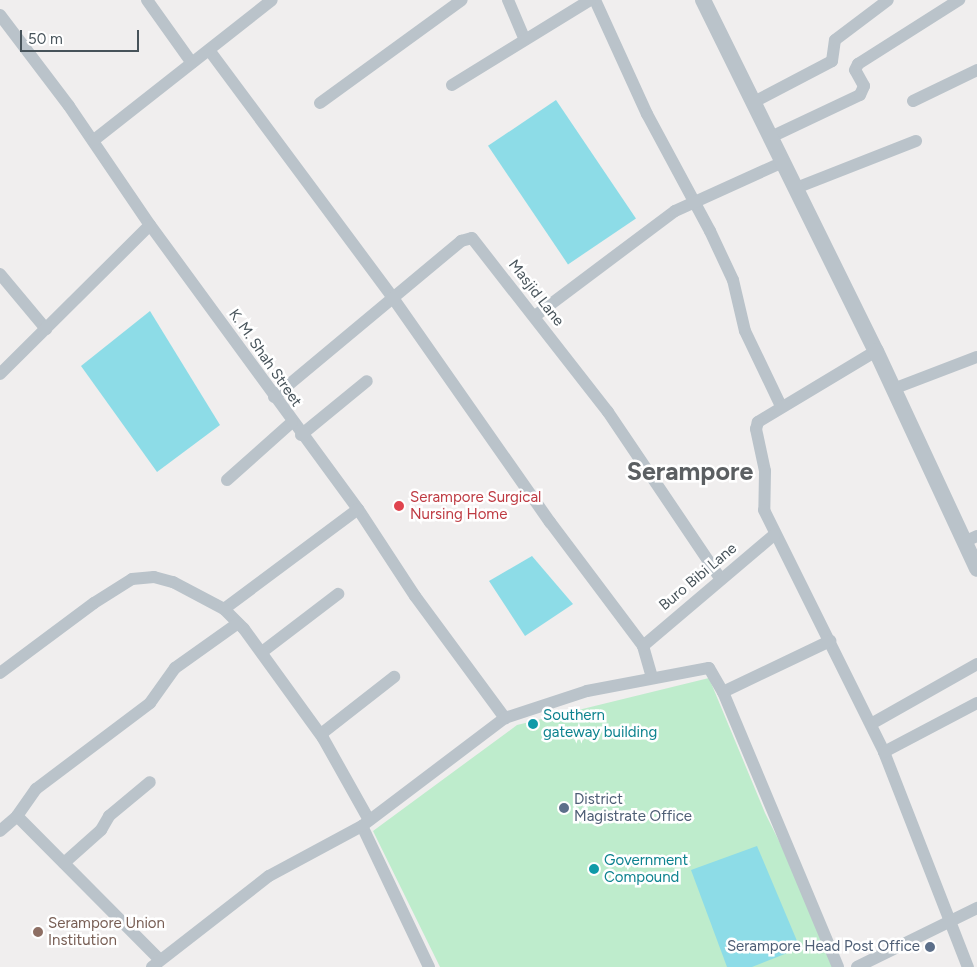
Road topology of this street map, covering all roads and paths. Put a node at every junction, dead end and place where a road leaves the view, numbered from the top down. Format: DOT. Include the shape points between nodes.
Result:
graph roads {
  1 [pos="148,0"];
  2 [pos="272,0"];
  3 [pos="462,0"];
  4 [pos="508,0"];
  5 [pos="590,0"];
  6 [pos="595,0"];
  7 [pos="703,0"];
  8 [pos="888,0"];
  9 [pos="959,0"];
  10 [pos="0,15"];
  11 [pos="525,40"];
  12 [pos="209,50"];
  13 [pos="192,63"];
  14 [pos="977,70"];
  15 [pos="452,85"];
  16 [pos="913,101"];
  17 [pos="754,102"];
  18 [pos="320,103"];
  19 [pos="771,137"];
  20 [pos="94,140"];
  21 [pos="916,141"];
  22 [pos="783,162"];
  23 [pos="796,188"];
  24 [pos="696,203"];
  25 [pos="150,225"];
  26 [pos="0,274"];
  27 [pos="393,298"];
  28 [pos="535,316"];
  29 [pos="46,329"];
  30 [pos="876,351"];
  31 [pos="977,357"];
  32 [pos="0,374"];
  33 [pos="367,382"];
  34 [pos="894,389"];
  35 [pos="274,397"];
  36 [pos="782,406"];
  37 [pos="292,422"];
  38 [pos="301,435"];
  39 [pos="227,480"];
  40 [pos="358,509"];
  41 [pos="774,535"];
  42 [pos="971,539"];
  43 [pos="977,569"];
  44 [pos="720,578"];
  45 [pos="338,594"];
  46 [pos="224,609"];
  47 [pos="238,623"];
  48 [pos="830,641"];
  49 [pos="643,646"];
  50 [pos="262,652"];
  51 [pos="977,664"];
  52 [pos="0,673"];
  53 [pos="394,677"];
  54 [pos="652,677"];
  55 [pos="723,692"];
  56 [pos="977,703"];
  57 [pos="505,718"];
  58 [pos="870,724"];
  59 [pos="320,734"];
  60 [pos="884,752"];
  61 [pos="150,782"];
  62 [pos="17,816"];
  63 [pos="365,823"];
  64 [pos="0,832"];
  65 [pos="64,863"];
  66 [pos="977,908"];
  67 [pos="950,921"];
  68 [pos="156,964"];
  69 [pos="429,967"];
  70 [pos="838,967"];
  71 [pos="857,967"];
  72 [pos="968,967"];
  1 -- 13 [label="street"];
  2 -- 12 [label="street"];
  3 -- 18 [label="street"];
  4 -- 11 [label="street"];
  5 -- 11 [label="street"];
  6 -- 24 [label="street" via="647,114"];
  7 -- 17 [label="street"];
  8 -- 17 [label="street" via="835,40 832,61"];
  9 -- 19 [label="street" via="858,64 855,70 864,86 860,94"];
  10 -- 20 [label="street, K. M. Shah Street"];
  11 -- 15 [label="street"];
  12 -- 13 [label="street"];
  12 -- 27 [label="street"];
  13 -- 20 [label="street"];
  14 -- 16 [label="street"];
  17 -- 19 [label="street"];
  19 -- 22 [label="street"];
  20 -- 25 [label="street, K. M. Shah Street"];
  21 -- 23 [label="street"];
  22 -- 23 [label="street"];
  22 -- 24 [label="street"];
  23 -- 30 [label="street"];
  24 -- 28 [label="street" via="661,220"];
  24 -- 36 [label="street" via="733,280 746,331"];
  25 -- 29 [label="street"];
  25 -- 35 [label="street, K. M. Shah Street"];
  26 -- 29 [label="street"];
  27 -- 28 [label="street, Masjid Lane" via="468,237 476,242"];
  27 -- 35 [label="street, Masjid Lane"];
  27 -- 49 [label="street" via="550,522"];
  28 -- 44 [label="street, Masjid Lane" via="608,412"];
  29 -- 32 [label="street"];
  30 -- 34 [label="street"];
  30 -- 36 [label="street"];
  31 -- 34 [label="street"];
  33 -- 38 [label="street"];
  34 -- 42 [label="street"];
  35 -- 37 [label="street, K. M. Shah Street"];
  36 -- 41 [label="street" via="758,422 756,429 764,471 764,510"];
  37 -- 38 [label="street, K. M. Shah Street"];
  37 -- 39 [label="street"];
  38 -- 40 [label="street, K. M. Shah Street"];
  40 -- 46 [label="street"];
  40 -- 57 [label="street, K. M. Shah Street" via="415,596"];
  41 -- 44 [label="street, Buro Bibi Lane"];
  41 -- 48 [label="street"];
  42 -- 43 [label="street"];
  44 -- 49 [label="street, Buro Bibi Lane"];
  45 -- 50 [label="street"];
  46 -- 47 [label="street"];
  46 -- 52 [label="street" via="173,582 139,577 94,603"];
  47 -- 50 [label="street"];
  47 -- 62 [label="street" via="175,668 150,703 36,788"];
  48 -- 55 [label="street"];
  48 -- 58 [label="street"];
  49 -- 54 [label="street"];
  50 -- 59 [label="street"];
  51 -- 58 [label="street"];
  53 -- 59 [label="street"];
  54 -- 55 [label="street" via="711,668"];
  54 -- 57 [label="street" via="588,692"];
  55 -- 70 [label="street"];
  56 -- 60 [label="street"];
  57 -- 63 [label="street"];
  58 -- 60 [label="street"];
  59 -- 63 [label="street"];
  60 -- 67 [label="street"];
  61 -- 65 [label="street" via="109,816 101,830"];
  62 -- 64 [label="street"];
  62 -- 65 [label="street"];
  63 -- 68 [label="street" via="269,876"];
  63 -- 69 [label="street"];
  65 -- 68 [label="street"];
  66 -- 67 [label="street"];
  67 -- 71 [label="street"];
  67 -- 72 [label="street"];
}
